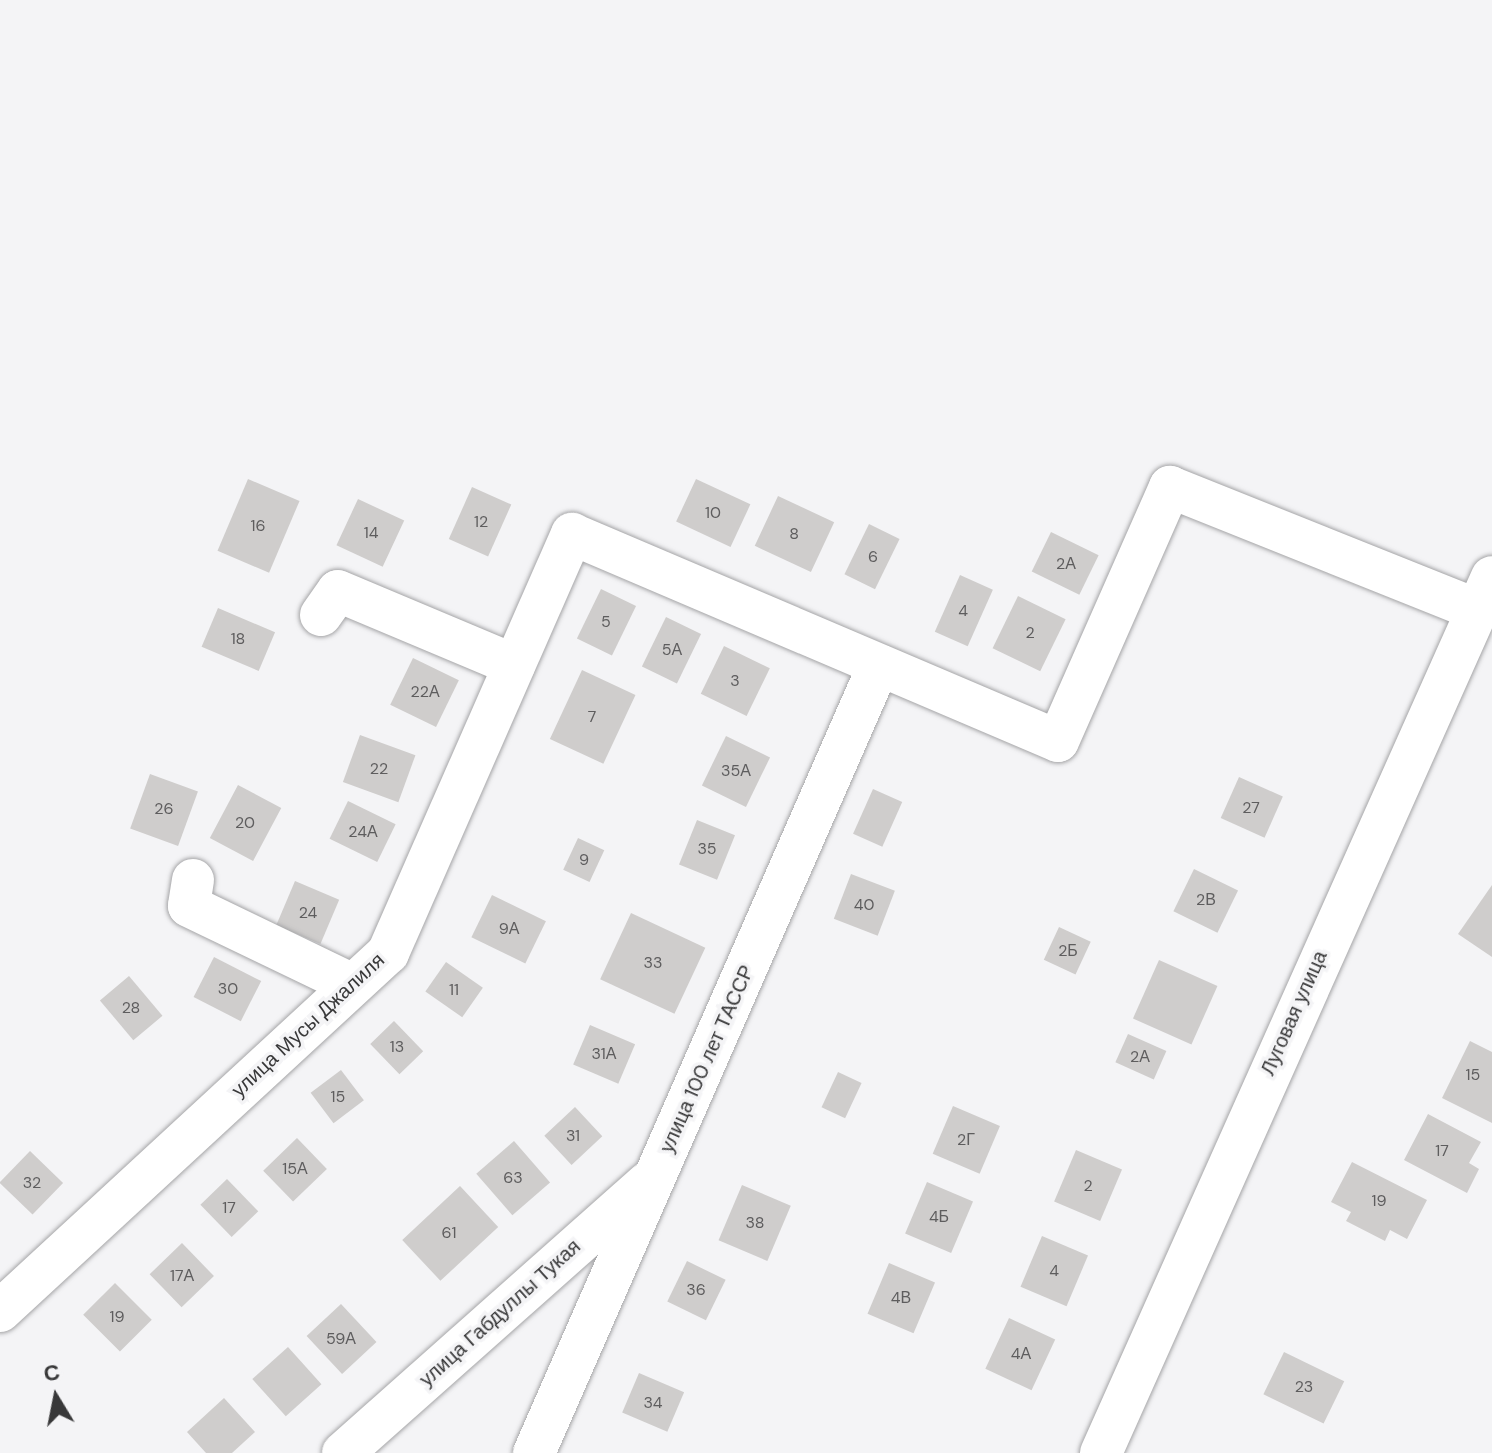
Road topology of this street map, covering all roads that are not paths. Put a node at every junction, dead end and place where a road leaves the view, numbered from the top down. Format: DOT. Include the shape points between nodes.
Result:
graph roads {
  1 [pos="1483,608"];
  2 [pos="321,615"];
  3 [pos="514,665"];
  4 [pos="879,665"];
  5 [pos="193,880"];
  6 [pos="351,984"];
  7 [pos="657,1174"];
  8 [pos="0,1311"];
  9 [pos="343,1453"];
  10 [pos="534,1453"];
  11 [pos="1101,1453"];
  1 -- 4 [label="street" via="1170,487 1058,741"];
  1 -- 11 [label="street, Луговая улица"];
  2 -- 3 [label="street" via="338,591"];
  3 -- 4 [label="street, улица Мусы Джалиля" via="572,534"];
  3 -- 6 [label="street, улица Мусы Джалиля" via="388,953"];
  4 -- 7 [label="street, улица 100 лет ТАССР"];
  5 -- 6 [label="street" via="189,906"];
  6 -- 8 [label="street, улица Мусы Джалиля"];
  7 -- 9 [label="street, улица Габдуллы Тукая"];
  7 -- 10 [label="street, улица 100 лет ТАССР"];
}
